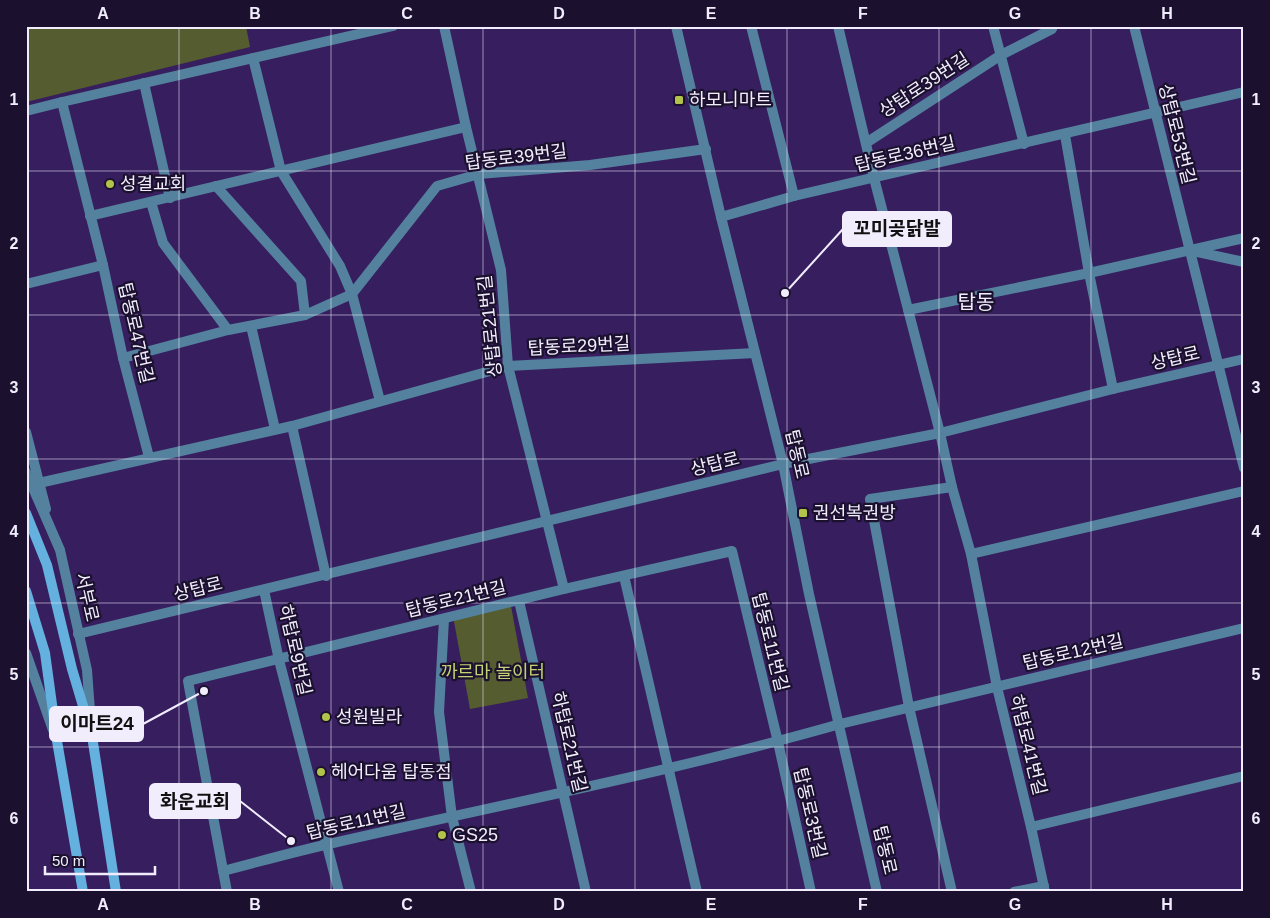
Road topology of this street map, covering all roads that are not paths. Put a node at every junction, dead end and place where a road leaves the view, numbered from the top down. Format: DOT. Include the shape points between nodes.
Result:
graph roads {
  1 [pos="393,26"];
  2 [pos="444,26"];
  3 [pos="676,26"];
  4 [pos="751,26"];
  5 [pos="838,26"];
  6 [pos="992,26"];
  7 [pos="1053,26"];
  8 [pos="1134,26"];
  9 [pos="371,29"];
  10 [pos="1001,55"];
  11 [pos="253,58"];
  12 [pos="144,84"];
  13 [pos="1244,92"];
  14 [pos="62,102"];
  15 [pos="26,111"];
  16 [pos="1155,112"];
  17 [pos="466,127"];
  18 [pos="1065,135"];
  19 [pos="866,143"];
  20 [pos="1024,144"];
  21 [pos="706,149"];
  22 [pos="281,172"];
  23 [pos="479,174"];
  24 [pos="874,178"];
  25 [pos="216,186"];
  26 [pos="794,196"];
  27 [pos="170,198"];
  28 [pos="151,202"];
  29 [pos="90,216"];
  30 [pos="721,217"];
  31 [pos="1244,238"];
  32 [pos="1189,250"];
  33 [pos="1244,262"];
  34 [pos="103,265"];
  35 [pos="1089,273"];
  36 [pos="26,284"];
  37 [pos="352,294"];
  38 [pos="908,310"];
  39 [pos="305,315"];
  40 [pos="251,326"];
  41 [pos="228,330"];
  42 [pos="755,353"];
  43 [pos="123,358"];
  44 [pos="1244,359"];
  45 [pos="508,366"];
  46 [pos="1217,366"];
  47 [pos="1113,389"];
  48 [pos="380,401"];
  49 [pos="292,426"];
  50 [pos="275,429"];
  51 [pos="26,432"];
  52 [pos="940,432"];
  53 [pos="149,457"];
  54 [pos="783,464"];
  55 [pos="1244,468"];
  56 [pos="26,472"];
  57 [pos="39,483"];
  58 [pos="952,487"];
  59 [pos="1244,491"];
  60 [pos="26,512"];
  61 [pos="546,521"];
  62 [pos="51,530"];
  63 [pos="732,551"];
  64 [pos="971,554"];
  65 [pos="326,576"];
  66 [pos="624,576"];
  67 [pos="264,590"];
  68 [pos="564,590"];
  69 [pos="26,591"];
  70 [pos="519,601"];
  71 [pos="444,619"];
  72 [pos="1244,628"];
  73 [pos="78,634"];
  74 [pos="26,653"];
  75 [pos="279,660"];
  76 [pos="997,687"];
  77 [pos="909,707"];
  78 [pos="840,724"];
  79 [pos="92,736"];
  80 [pos="57,741"];
  81 [pos="778,742"];
  82 [pos="667,768"];
  83 [pos="1244,776"];
  84 [pos="564,793"];
  85 [pos="452,817"];
  86 [pos="1031,827"];
  87 [pos="327,844"];
  88 [pos="223,871"];
  89 [pos="1044,889"];
  90 [pos="84,892"];
  91 [pos="116,892"];
  92 [pos="227,892"];
  93 [pos="338,892"];
  94 [pos="471,892"];
  95 [pos="586,892"];
  96 [pos="697,892"];
  97 [pos="811,892"];
  98 [pos="877,892"];
  99 [pos="952,892"];
  100 [pos="1014,892"];
  1 -- 9 [label="street"];
  2 -- 17 [label="street, 상탑로21번길"];
  3 -- 21 [label="street, 탑동로"];
  4 -- 26 [label="street"];
  5 -- 19 [label="street, 상탑로39번길"];
  6 -- 10 [label="street"];
  7 -- 10 [label="street"];
  8 -- 16 [label="street, 상탑로53번길"];
  9 -- 11 [label="street"];
  10 -- 19 [label="street, 상탑로39번길"];
  10 -- 20 [label="street"];
  11 -- 12 [label="street"];
  11 -- 22 [label="street"];
  12 -- 14 [label="street"];
  12 -- 27 [label="street"];
  13 -- 16 [label="street, 탑동로36번길"];
  14 -- 15 [label="street"];
  14 -- 29 [label="street, 탑동로47번길"];
  16 -- 18 [label="street, 탑동로36번길"];
  16 -- 32 [label="street, 상탑로53번길"];
  17 -- 22 [label="street"];
  17 -- 23 [label="street, 상탑로21번길"];
  18 -- 20 [label="street, 탑동로36번길"];
  18 -- 35 [label="street"];
  19 -- 24 [label="street, 상탑로39번길"];
  20 -- 24 [label="street, 탑동로36번길"];
  21 -- 23 [label="street, 탑동로39번길" via="590,165"];
  21 -- 30 [label="street, 탑동로"];
  22 -- 25 [label="street"];
  22 -- 37 [label="street" via="340,266"];
  23 -- 37 [label="street, 탑동로39번길" via="437,186"];
  23 -- 45 [label="street, 상탑로21번길" via="501,270"];
  24 -- 26 [label="street, 탑동로36번길"];
  24 -- 38 [label="street, 상탑로39번길"];
  25 -- 27 [label="street"];
  25 -- 39 [label="street" via="301,282"];
  26 -- 30 [label="street, 탑동로36번길"];
  27 -- 28 [label="street"];
  28 -- 29 [label="street"];
  28 -- 41 [label="street" via="163,243"];
  29 -- 34 [label="street, 탑동로47번길"];
  30 -- 42 [label="street, 탑동로"];
  31 -- 32 [label="street"];
  32 -- 33 [label="street"];
  32 -- 35 [label="street"];
  32 -- 46 [label="street, 상탑로53번길"];
  34 -- 36 [label="street"];
  34 -- 43 [label="street, 탑동로47번길"];
  35 -- 38 [label="street"];
  35 -- 47 [label="street"];
  37 -- 39 [label="street, 탑동로39번길"];
  37 -- 48 [label="street"];
  38 -- 52 [label="street, 상탑로39번길"];
  39 -- 40 [label="street, 탑동로39번길"];
  40 -- 41 [label="street, 탑동로39번길"];
  40 -- 50 [label="street"];
  41 -- 43 [label="street, 탑동로39번길"];
  42 -- 45 [label="street, 탑동로29번길"];
  42 -- 54 [label="street, 탑동로"];
  43 -- 53 [label="street, 탑동로47번길"];
  44 -- 46 [label="street, 상탑로"];
  45 -- 48 [label="street, 탑동로29번길"];
  45 -- 61 [label="street, 상탑로21번길"];
  46 -- 47 [label="street, 상탑로"];
  46 -- 55 [label="street, 상탑로53번길"];
  47 -- 52 [label="street, 상탑로"];
  48 -- 49 [label="street, 탑동로29번길"];
  49 -- 50 [label="street, 탑동로29번길"];
  49 -- 65 [label="street"];
  50 -- 53 [label="street, 탑동로29번길"];
  51 -- 57 [label="street"];
  52 -- 54 [label="street, 상탑로"];
  52 -- 58 [label="street, 하탑로41번길"];
  53 -- 57 [label="street"];
  54 -- 61 [label="street, 상탑로"];
  54 -- 78 [label="street, 탑동로"];
  56 -- 62 [label="street, 서부로"];
  57 -- 62 [label="street"];
  58 -- 64 [label="street, 하탑로41번길"];
  58 -- 77 [label="street" via="870,499"];
  59 -- 64 [label="street"];
  60 -- 79 [label="main road, 서부로" via="47,565"];
  61 -- 65 [label="street, 상탑로"];
  61 -- 68 [label="street, 상탑로21번길"];
  62 -- 73 [label="street, 서부로" via="60,550"];
  63 -- 66 [label="street, 탑동로21번길"];
  63 -- 81 [label="street, 탑동로11번길"];
  64 -- 76 [label="street, 하탑로41번길"];
  65 -- 67 [label="street, 상탑로"];
  66 -- 68 [label="street, 탑동로21번길"];
  66 -- 82 [label="street"];
  67 -- 73 [label="street, 상탑로"];
  67 -- 75 [label="street, 하탑로9번길"];
  68 -- 70 [label="street, 탑동로21번길"];
  69 -- 80 [label="main road" via="45,653"];
  70 -- 71 [label="street, 탑동로21번길"];
  70 -- 84 [label="street, 하탑로21번길"];
  71 -- 75 [label="street, 탑동로21번길"];
  71 -- 85 [label="street" via="439,712"];
  72 -- 76 [label="street, 탑동로12번길"];
  73 -- 79 [label="street, 서부로" via="87,670"];
  74 -- 80 [label="street"];
  75 -- 87 [label="street, 하탑로9번길"];
  75 -- 88 [label="street, 탑동로21번길" via="188,681"];
  76 -- 77 [label="street, 탑동로12번길"];
  76 -- 86 [label="street, 하탑로41번길"];
  77 -- 78 [label="street, 탑동로12번길"];
  77 -- 99 [label="street"];
  78 -- 81 [label="street, 탑동로11번길"];
  78 -- 98 [label="street, 탑동로"];
  79 -- 91 [label="main road, 서부로"];
  80 -- 90 [label="main road"];
  81 -- 82 [label="street, 탑동로11번길"];
  81 -- 97 [label="street, 탑동로3번길"];
  82 -- 84 [label="street, 탑동로11번길"];
  82 -- 96 [label="street"];
  83 -- 86 [label="street"];
  84 -- 85 [label="street, 탑동로11번길"];
  84 -- 95 [label="street, 하탑로21번길"];
  85 -- 87 [label="street, 탑동로11번길"];
  85 -- 94 [label="street"];
  86 -- 89 [label="street, 하탑로41번길"];
  87 -- 88 [label="street, 탑동로11번길"];
  87 -- 93 [label="street, 하탑로9번길"];
  88 -- 92 [label="street"];
  89 -- 100 [label="street"];
}
